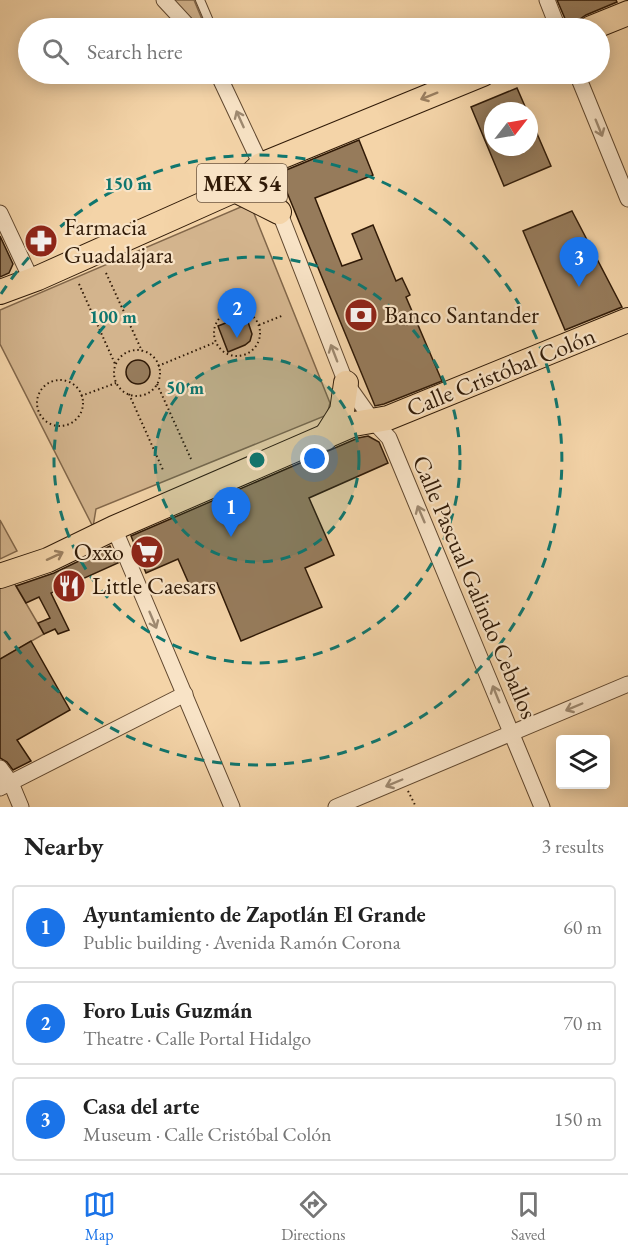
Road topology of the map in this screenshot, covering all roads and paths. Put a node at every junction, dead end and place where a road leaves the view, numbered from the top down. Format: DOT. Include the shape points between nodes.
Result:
graph roads {
  1 [pos="164,0"];
  2 [pos="200,0"];
  3 [pos="547,0"];
  4 [pos="628,13"];
  5 [pos="181,18"];
  6 [pos="208,18"];
  7 [pos="554,18"];
  8 [pos="610,20"];
  9 [pos="223,84"];
  10 [pos="459,84"];
  11 [pos="581,84"];
  12 [pos="261,165"];
  13 [pos="235,190"];
  14 [pos="628,199"];
  15 [pos="279,212"];
  16 [pos="0,213"];
  17 [pos="106,273"];
  18 [pos="32,281"];
  19 [pos="79,284"];
  20 [pos="0,292"];
  21 [pos="284,315"];
  22 [pos="628,320"];
  23 [pos="258,325"];
  24 [pos="216,342"];
  25 [pos="142,351"];
  26 [pos="116,366"];
  27 [pos="158,366"];
  28 [pos="116,383"];
  29 [pos="346,383"];
  30 [pos="157,384"];
  31 [pos="129,394"];
  32 [pos="81,396"];
  33 [pos="373,421"];
  34 [pos="325,438"];
  35 [pos="191,459"];
  36 [pos="163,470"];
  37 [pos="114,528"];
  38 [pos="0,576"];
  39 [pos="628,684"];
  40 [pos="185,694"];
  41 [pos="512,734"];
  42 [pos="0,768"];
  43 [pos="5,786"];
  44 [pos="21,807"];
  45 [pos="232,807"];
  46 [pos="336,807"];
  47 [pos="542,807"];
  1 -- 5 [label="street"];
  2 -- 6 [label="lane"];
  3 -- 7 [label="street"];
  4 -- 8 [label="main road"];
  12 -- 9 [label="street, Calle Pascual Galindo Ceballos, one-way"];
  10 -- 12 [label="main road, MEX 54, one-way"];
  11 -- 14 [label="street, one-way"];
  12 -- 13 [label="main road, MEX 54"];
  12 -- 15 [label="street, Calle Pascual Galindo Ceballos"];
  13 -- 15 [label="main road"];
  13 -- 18 [label="main road, MEX 54"];
  29 -- 15 [label="street, Calle Pascual Galindo Ceballos, one-way"];
  16 -- 18 [label="street"];
  17 -- 25 [label="path"];
  18 -- 20 [label="main road, MEX 54"];
  19 -- 26 [label="path"];
  21 -- 23 [label="path"];
  22 -- 33 [label="main road, Calle Cristóbal Colón"];
  23 -- 24 [label="path" via="258,340 249,352 234,356"];
  23 -- 24 [label="path" via="242,311 228,312 214,328"];
  24 -- 27 [label="path"];
  25 -- 26 [label="path" via="122,356"];
  25 -- 27 [label="path" via="150,354"];
  26 -- 28 [label="path"];
  27 -- 30 [label="path"];
  28 -- 31 [label="path"];
  28 -- 32 [label="path"];
  29 -- 33 [label="street, Calle Pascual Galindo Ceballos"];
  29 -- 34 [label="main road" via="342,411"];
  30 -- 31 [label="path" via="142,396"];
  30 -- 35 [label="path"];
  31 -- 36 [label="path"];
  32 -- 32 [label="path" via="72,384 51,382 40,391 37,412 50,423 65,425 81,410"];
  33 -- 34 [label="main road, Calle Cristóbal Colón" via="354,424"];
  41 -- 33 [label="street, Calle Pascual Galindo Ceballos, one-way" via="389,438"];
  34 -- 37 [label="main road, Calle Cristóbal Colón"];
  38 -- 37 [label="main road, Calle Cristóbal Colón, one-way" via="48,560"];
  37 -- 40 [label="street, one-way"];
  39 -- 41 [label="street, one-way"];
  40 -- 43 [label="street"];
  40 -- 45 [label="street"];
  41 -- 46 [label="street, one-way"];
  41 -- 47 [label="street, Calle Pascual Galindo Ceballos"];
  42 -- 43 [label="street"];
  43 -- 44 [label="street"];
}
